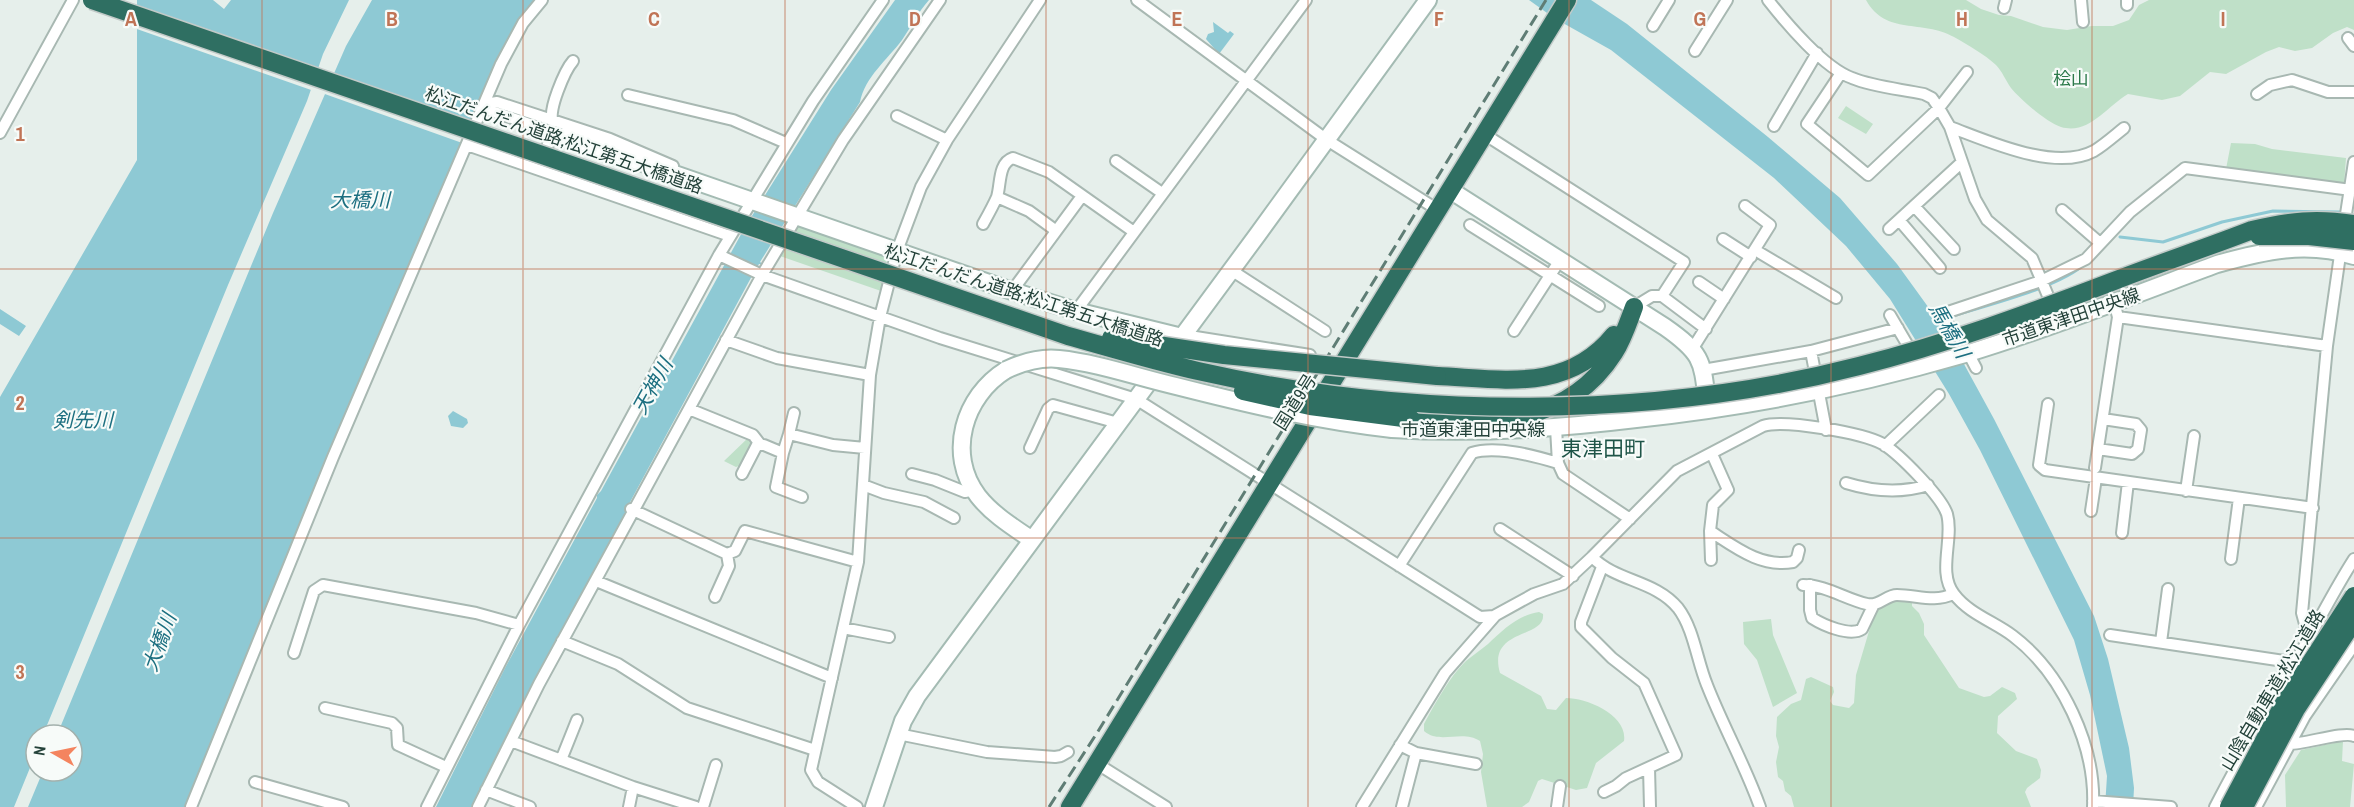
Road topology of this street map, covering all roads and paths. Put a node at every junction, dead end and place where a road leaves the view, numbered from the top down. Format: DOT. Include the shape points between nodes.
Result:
graph roads {
  1 [pos="73,0"];
  2 [pos="92,0"];
  3 [pos="542,0"];
  4 [pos="884,0"];
  5 [pos="940,0"];
  6 [pos="1040,0"];
  7 [pos="1137,0"];
  8 [pos="1306,0"];
  9 [pos="1428,0"];
  10 [pos="1567,0"];
  11 [pos="1669,0"];
  12 [pos="1727,0"];
  13 [pos="1768,0"];
  14 [pos="2081,0"];
  15 [pos="2083,22"];
  16 [pos="1653,26"];
  17 [pos="1695,51"];
  18 [pos="1817,53"];
  19 [pos="573,61"];
  20 [pos="1967,72"];
  21 [pos="1841,73"];
  22 [pos="1246,80"];
  23 [pos="2354,92"];
  24 [pos="2257,94"];
  25 [pos="628,95"];
  26 [pos="1939,108"];
  27 [pos="485,109"];
  28 [pos="897,117"];
  29 [pos="553,122"];
  30 [pos="1774,126"];
  31 [pos="1950,127"];
  32 [pos="2124,128"];
  33 [pos="0,133"];
  34 [pos="1484,134"];
  35 [pos="563,135"];
  36 [pos="947,140"];
  37 [pos="1327,140"];
  38 [pos="786,143"];
  39 [pos="467,145"];
  40 [pos="1116,161"];
  41 [pos="2354,162"];
  42 [pos="1961,163"];
  43 [pos="538,170"];
  44 [pos="690,179"];
  45 [pos="1450,190"];
  46 [pos="2350,190"];
  47 [pos="1162,193"];
  48 [pos="1082,196"];
  49 [pos="997,197"];
  50 [pos="753,201"];
  51 [pos="1914,206"];
  52 [pos="1745,207"];
  53 [pos="1438,210"];
  54 [pos="2062,210"];
  55 [pos="795,215"];
  56 [pos="1899,220"];
  57 [pos="2354,223"];
  58 [pos="983,224"];
  59 [pos="1470,225"];
  60 [pos="1889,229"];
  61 [pos="1055,230"];
  62 [pos="1134,232"];
  63 [pos="2354,235"];
  64 [pos="730,236"];
  65 [pos="2259,236"];
  66 [pos="1723,239"];
  67 [pos="1530,241"];
  68 [pos="2100,243"];
  69 [pos="2212,245"];
  70 [pos="1954,249"];
  71 [pos="2349,249"];
  72 [pos="897,251"];
  73 [pos="1753,254"];
  74 [pos="1520,256"];
  75 [pos="721,257"];
  76 [pos="1560,260"];
  77 [pos="1940,268"];
  78 [pos="1232,270"];
  79 [pos="760,274"];
  80 [pos="1550,275"];
  81 [pos="2041,281"];
  82 [pos="1699,282"];
  83 [pos="1012,291"];
  84 [pos="1662,296"];
  85 [pos="1836,298"];
  86 [pos="1724,299"];
  87 [pos="1599,306"];
  88 [pos="1634,307"];
  89 [pos="2116,309"];
  90 [pos="995,311"];
  91 [pos="1076,311"];
  92 [pos="1890,315"];
  93 [pos="880,317"];
  94 [pos="2059,322"];
  95 [pos="1898,328"];
  96 [pos="1706,329"];
  97 [pos="1325,331"];
  98 [pos="1514,331"];
  99 [pos="1182,336"];
  100 [pos="726,340"];
  101 [pos="1907,345"];
  102 [pos="2327,346"];
  103 [pos="1693,348"];
  104 [pos="1811,351"];
  105 [pos="1968,353"];
  106 [pos="1310,355"];
  107 [pos="1977,368"];
  108 [pos="1703,370"];
  109 [pos="1201,372"];
  110 [pos="870,375"];
  111 [pos="1820,392"];
  112 [pos="1939,396"];
  113 [pos="1136,399"];
  114 [pos="2048,404"];
  115 [pos="689,409"];
  116 [pos="1708,411"];
  117 [pos="794,413"];
  118 [pos="2103,419"];
  119 [pos="1118,423"];
  120 [pos="1556,428"];
  121 [pos="1826,430"];
  122 [pos="789,434"];
  123 [pos="2194,436"];
  124 [pos="760,444"];
  125 [pos="1885,446"];
  126 [pos="865,448"];
  127 [pos="1030,448"];
  128 [pos="2098,449"];
  129 [pos="783,453"];
  130 [pos="1712,454"];
  131 [pos="1558,463"];
  132 [pos="2096,473"];
  133 [pos="742,474"];
  134 [pos="912,474"];
  135 [pos="2128,482"];
  136 [pos="1846,483"];
  137 [pos="863,485"];
  138 [pos="1269,485"];
  139 [pos="1928,485"];
  140 [pos="974,490"];
  141 [pos="2186,491"];
  142 [pos="802,497"];
  143 [pos="2239,498"];
  144 [pos="2313,508"];
  145 [pos="633,510"];
  146 [pos="2091,510"];
  147 [pos="954,518"];
  148 [pos="1629,519"];
  149 [pos="1500,529"];
  150 [pos="1710,531"];
  151 [pos="2122,533"];
  152 [pos="1032,540"];
  153 [pos="1799,550"];
  154 [pos="727,554"];
  155 [pos="1592,557"];
  156 [pos="2231,559"];
  157 [pos="2354,560"];
  158 [pos="1711,561"];
  159 [pos="858,562"];
  160 [pos="1399,566"];
  161 [pos="1602,567"];
  162 [pos="1573,576"];
  163 [pos="596,581"];
  164 [pos="2169,589"];
  165 [pos="1953,594"];
  166 [pos="2353,596"];
  167 [pos="715,597"];
  168 [pos="1874,604"];
  169 [pos="1497,615"];
  170 [pos="2354,621"];
  171 [pos="519,625"];
  172 [pos="843,627"];
  173 [pos="2110,635"];
  174 [pos="889,638"];
  175 [pos="2308,639"];
  176 [pos="562,640"];
  177 [pos="2161,642"];
  178 [pos="2354,645"];
  179 [pos="294,653"];
  180 [pos="2294,665"];
  181 [pos="2339,665"];
  182 [pos="832,678"];
  183 [pos="326,708"];
  184 [pos="577,720"];
  185 [pos="898,734"];
  186 [pos="2354,736"];
  187 [pos="511,741"];
  188 [pos="2289,744"];
  189 [pos="1400,745"];
  190 [pos="815,750"];
  191 [pos="1068,752"];
  192 [pos="1416,753"];
  193 [pos="561,760"];
  194 [pos="1096,763"];
  195 [pos="1476,764"];
  196 [pos="716,765"];
  197 [pos="447,767"];
  198 [pos="1649,768"];
  199 [pos="255,782"];
  200 [pos="1560,786"];
  201 [pos="633,787"];
  202 [pos="486,790"];
  203 [pos="1604,792"];
  204 [pos="2095,803"];
  205 [pos="191,807"];
  206 [pos="343,807"];
  207 [pos="427,807"];
  208 [pos="478,807"];
  209 [pos="530,807"];
  210 [pos="629,807"];
  211 [pos="696,807"];
  212 [pos="703,807"];
  213 [pos="857,807"];
  214 [pos="874,807"];
  215 [pos="1070,807"];
  216 [pos="1166,807"];
  217 [pos="1362,807"];
  218 [pos="1402,807"];
  219 [pos="1557,807"];
  220 [pos="1650,807"];
  221 [pos="1760,807"];
  222 [pos="2171,807"];
  223 [pos="2216,807"];
  224 [pos="2229,807"];
  225 [pos="2244,807"];
  226 [pos="2256,807"];
  1 -- 33 [label="street"];
  2 -- 90 [label="highway, 松江だんだん道路;松江第五大橋道路, bridge"];
  3 -- 27 [label="street" via="515,36"];
  4 -- 38 [label="street"];
  5 -- 55 [label="street"];
  6 -- 36 [label="street"];
  7 -- 22 [label="street"];
  8 -- 22 [label="street"];
  9 -- 37 [label="street"];
  10 -- 34 [label="highway, 国道9号"];
  11 -- 16 [label="street"];
  12 -- 17 [label="street"];
  13 -- 18 [label="street"];
  14 -- 15 [label="street"];
  18 -- 21 [label="street"];
  18 -- 30 [label="street"];
  19 -- 29 [label="street" via="550,113"];
  20 -- 26 [label="street"];
  21 -- 26 [label="street" via="1924,94"];
  21 -- 26 [label="street" via="1808,124 1868,175"];
  22 -- 37 [label="street"];
  22 -- 47 [label="street"];
  23 -- 24 [label="street" via="2328,92 2292,80 2270,85"];
  25 -- 38 [label="street" via="733,120"];
  26 -- 31 [label="street"];
  27 -- 29 [label="street" via="496,102"];
  27 -- 35 [label="street"];
  27 -- 39 [label="street"];
  28 -- 36 [label="street"];
  29 -- 44 [label="street" via="610,139 688,172"];
  31 -- 32 [label="street" via="2018,151 2064,159 2094,151"];
  31 -- 42 [label="street"];
  34 -- 45 [label="highway, 国道9号"];
  34 -- 84 [label="street" via="1684,262"];
  35 -- 43 [label="street" via="551,137"];
  35 -- 44 [label="street"];
  36 -- 72 [label="street" via="921,187"];
  37 -- 53 [label="street"];
  37 -- 78 [label="street"];
  38 -- 50 [label="street"];
  39 -- 43 [label="street"];
  39 -- 205 [label="street" via="338,446"];
  40 -- 47 [label="street"];
  41 -- 46 [label="street"];
  42 -- 51 [label="street"];
  42 -- 81 [label="street" via="1987,220 2032,258"];
  43 -- 64 [label="street"];
  44 -- 50 [label="street"];
  45 -- 53 [label="highway, 国道9号"];
  45 -- 67 [label="street"];
  46 -- 68 [label="street" via="2185,168 2130,212"];
  46 -- 71 [label="street"];
  47 -- 62 [label="street"];
  48 -- 49 [label="street" via="1049,172 1013,158 1002,169"];
  48 -- 61 [label="street"];
  48 -- 62 [label="street"];
  49 -- 58 [label="street"];
  49 -- 61 [label="street" via="1029,211"];
  50 -- 55 [label="street"];
  50 -- 64 [label="street"];
  51 -- 56 [label="street"];
  51 -- 70 [label="street"];
  52 -- 73 [label="street" via="1770,225"];
  53 -- 138 [label="highway, 国道9号"];
  54 -- 68 [label="street"];
  55 -- 72 [label="street"];
  55 -- 79 [label="street"];
  56 -- 60 [label="street"];
  56 -- 77 [label="street"];
  57 -- 69 [label="highway, bridge" via="2327,219 2289,221"];
  59 -- 74 [label="street"];
  61 -- 83 [label="street"];
  62 -- 91 [label="street"];
  63 -- 65 [label="highway, bridge" via="2310,231"];
  64 -- 75 [label="street"];
  65 -- 69 [label="highway, bridge"];
  65 -- 71 [label="highway, bridge" via="2308,236"];
  66 -- 73 [label="street"];
  67 -- 74 [label="street"];
  67 -- 76 [label="street"];
  68 -- 81 [label="street" via="2086,259"];
  69 -- 109 [label="highway, 松江だんだん道路;松江第五大橋道路, bridge" via="2037,311 1915,351 1798,379 1683,397 1564,405 1446,405 1339,395"];
  71 -- 89 [label="street, 市道東津田中央線" via="2267,250 2217,264"];
  71 -- 102 [label="street"];
  72 -- 83 [label="street"];
  72 -- 93 [label="street"];
  73 -- 85 [label="street"];
  73 -- 86 [label="street"];
  74 -- 80 [label="street"];
  75 -- 79 [label="street"];
  75 -- 171 [label="street"];
  76 -- 80 [label="street"];
  76 -- 88 [label="street"];
  78 -- 97 [label="street"];
  78 -- 99 [label="street"];
  79 -- 93 [label="street"];
  79 -- 100 [label="street"];
  80 -- 87 [label="street"];
  80 -- 98 [label="street"];
  81 -- 94 [label="street"];
  81 -- 105 [label="street" via="1942,314"];
  82 -- 86 [label="street"];
  83 -- 91 [label="street"];
  84 -- 88 [label="street" via="1652,296"];
  84 -- 96 [label="street"];
  86 -- 96 [label="street"];
  88 -- 90 [label="highway, bridge" via="1598,354 1587,362 1563,373 1523,379 1437,376 1162,346"];
  88 -- 103 [label="street"];
  88 -- 109 [label="highway, bridge" via="1605,366 1584,388 1561,403 1512,419 1411,419 1331,409 1215,384"];
  89 -- 94 [label="street, 市道東津田中央線"];
  89 -- 102 [label="street"];
  89 -- 118 [label="street"];
  90 -- 109 [label="highway, 松江だんだん道路;松江第五大橋道路, bridge"];
  91 -- 99 [label="street"];
  92 -- 95 [label="street"];
  93 -- 110 [label="street"];
  93 -- 113 [label="street"];
  94 -- 105 [label="street, 市道東津田中央線"];
  95 -- 101 [label="street"];
  95 -- 104 [label="street"];
  96 -- 103 [label="street"];
  99 -- 106 [label="street"];
  99 -- 113 [label="street"];
  100 -- 110 [label="street" via="777,358"];
  100 -- 115 [label="street"];
  102 -- 144 [label="street"];
  103 -- 108 [label="street"];
  104 -- 108 [label="street"];
  104 -- 111 [label="street"];
  105 -- 107 [label="street"];
  105 -- 111 [label="street, 市道東津田中央線"];
  108 -- 116 [label="street"];
  110 -- 126 [label="street"];
  111 -- 116 [label="street, 市道東津田中央線"];
  111 -- 121 [label="street"];
  112 -- 125 [label="street"];
  113 -- 119 [label="street"];
  113 -- 138 [label="street"];
  114 -- 132 [label="street" via="2040,468"];
  115 -- 124 [label="street" via="753,435"];
  115 -- 145 [label="street"];
  116 -- 120 [label="street, 市道東津田中央線"];
  117 -- 122 [label="street"];
  118 -- 128 [label="street"];
  118 -- 128 [label="street" via="2136,424 2141,430 2138,449 2132,454"];
  119 -- 127 [label="street" via="1053,405"];
  119 -- 152 [label="street"];
  120 -- 131 [label="street"];
  120 -- 140 [label="street, 市道東津田中央線, bridge" via="1474,432 1340,423 1090,364 1036,360 1006,370 989,383 965,421 962,454"];
  121 -- 125 [label="street" via="1861,436"];
  121 -- 130 [label="street" via="1771,423"];
  122 -- 126 [label="street"];
  122 -- 129 [label="street"];
  123 -- 141 [label="street"];
  124 -- 129 [label="street"];
  124 -- 133 [label="street" via="754,448"];
  125 -- 139 [label="street"];
  126 -- 137 [label="street"];
  128 -- 132 [label="street"];
  129 -- 142 [label="street" via="776,487"];
  130 -- 148 [label="street" via="1677,471"];
  130 -- 150 [label="street" via="1728,490 1713,505"];
  131 -- 148 [label="street" via="1563,474"];
  131 -- 160 [label="street" via="1534,456 1482,450 1472,453"];
  132 -- 135 [label="street"];
  132 -- 146 [label="street"];
  134 -- 140 [label="street" via="965,492"];
  135 -- 141 [label="street"];
  135 -- 151 [label="street"];
  136 -- 139 [label="street" via="1873,491"];
  137 -- 147 [label="street" via="924,502"];
  137 -- 159 [label="street"];
  138 -- 160 [label="street"];
  138 -- 194 [label="highway, 国道9号"];
  139 -- 165 [label="street" via="1947,514 1948,580"];
  140 -- 152 [label="street, 市道東津田中央線" via="990,509"];
  141 -- 143 [label="street"];
  143 -- 144 [label="street"];
  143 -- 156 [label="street"];
  144 -- 175 [label="street" via="2302,613"];
  145 -- 154 [label="street"];
  145 -- 163 [label="street"];
  148 -- 155 [label="street"];
  149 -- 162 [label="street"];
  150 -- 153 [label="street" via="1747,554 1774,563 1793,562"];
  150 -- 158 [label="street"];
  152 -- 185 [label="street" via="917,696"];
  154 -- 159 [label="street" via="735,551 745,531"];
  154 -- 167 [label="street" via="729,566"];
  155 -- 161 [label="street"];
  155 -- 162 [label="street"];
  157 -- 175 [label="street"];
  159 -- 172 [label="street"];
  160 -- 169 [label="street" via="1477,615"];
  161 -- 198 [label="street" via="1580,625 1644,683 1652,696 1676,755"];
  161 -- 221 [label="street" via="1646,585 1678,608"];
  162 -- 169 [label="street"];
  163 -- 176 [label="street"];
  163 -- 182 [label="street"];
  164 -- 177 [label="street"];
  165 -- 168 [label="street" via="1928,599 1894,594"];
  165 -- 204 [label="street" via="2036,657 2067,699 2084,745"];
  166 -- 224 [label="highway, 山陰自動車道;松江道路, bridge" via="2283,705"];
  168 -- 168 [label="street" via="1868,604 1807,585 1812,618 1840,629 1862,629"];
  169 -- 189 [label="street" via="1445,673"];
  170 -- 225 [label="highway, 山陰自動車道;松江道路, bridge" via="2296,709"];
  171 -- 179 [label="street" via="476,613 323,585 314,591"];
  171 -- 197 [label="street"];
  172 -- 174 [label="street"];
  172 -- 182 [label="street"];
  173 -- 177 [label="street"];
  175 -- 180 [label="street"];
  175 -- 181 [label="street"];
  176 -- 187 [label="street"];
  176 -- 190 [label="street" via="618,664 687,708"];
  177 -- 180 [label="street"];
  178 -- 181 [label="street"];
  180 -- 223 [label="street"];
  181 -- 188 [label="street"];
  182 -- 190 [label="street"];
  183 -- 197 [label="street" via="392,723 397,728 398,745"];
  184 -- 193 [label="street"];
  185 -- 191 [label="street" via="987,752 1055,757"];
  185 -- 214 [label="street"];
  186 -- 188 [label="street" via="2342,734"];
  187 -- 193 [label="street"];
  187 -- 202 [label="street"];
  188 -- 226 [label="street"];
  189 -- 192 [label="street"];
  189 -- 217 [label="street"];
  190 -- 213 [label="street" via="811,770 814,778"];
  192 -- 195 [label="street"];
  192 -- 218 [label="street"];
  193 -- 201 [label="street"];
  194 -- 215 [label="highway, 国道9号"];
  194 -- 216 [label="street"];
  196 -- 212 [label="street"];
  197 -- 207 [label="street"];
  198 -- 203 [label="street"];
  198 -- 220 [label="street"];
  199 -- 206 [label="street"];
  200 -- 219 [label="street"];
  201 -- 210 [label="street"];
  201 -- 211 [label="street"];
  202 -- 208 [label="street"];
  202 -- 209 [label="street"];
  204 -- 222 [label="street"];
}
